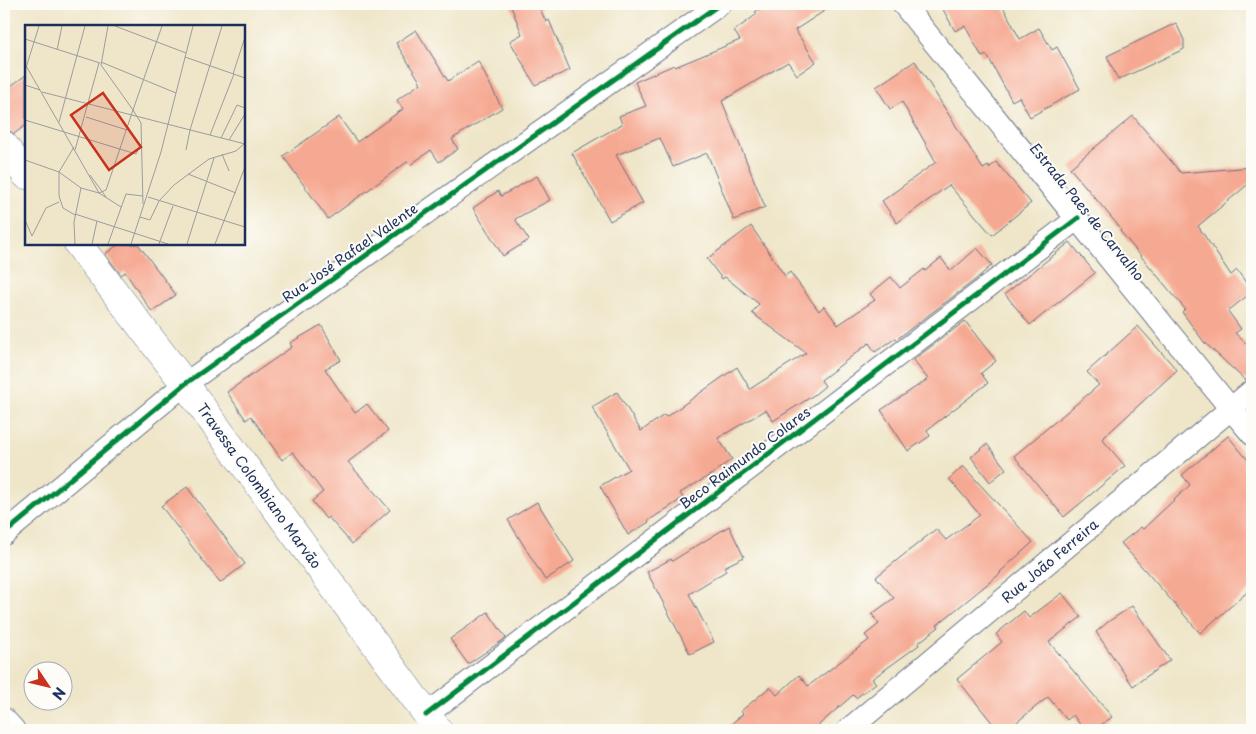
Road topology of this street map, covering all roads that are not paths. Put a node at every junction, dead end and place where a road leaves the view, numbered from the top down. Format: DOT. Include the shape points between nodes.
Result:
graph roads {
  1 [pos="720,4"];
  2 [pos="904,4"];
  3 [pos="4,145"];
  4 [pos="25,174"];
  5 [pos="1078,218"];
  6 [pos="79,245"];
  7 [pos="185,384"];
  8 [pos="1252,391"];
  9 [pos="1231,409"];
  10 [pos="1252,434"];
  11 [pos="4,534"];
  12 [pos="4,719"];
  13 [pos="432,723"];
  14 [pos="14,730"];
  15 [pos="848,730"];
  1 -- 7 [label="street, Rua José Rafael Valente"];
  2 -- 5 [label="street, Estrada Paes de Carvalho"];
  3 -- 4 [label="main road"];
  5 -- 9 [label="street, Estrada Paes de Carvalho"];
  5 -- 13 [label="street, Beco Raimundo Colares"];
  6 -- 7 [label="main road, Travessa Colombiano Marvão"];
  7 -- 11 [label="street, Rua José Rafael Valente"];
  7 -- 13 [label="main road, Travessa Colombiano Marvão"];
  8 -- 9 [label="street, Rua João Ferreira"];
  9 -- 10 [label="street, Estrada Paes de Carvalho"];
  9 -- 15 [label="street, Rua João Ferreira"];
  12 -- 14 [label="street"];
}
